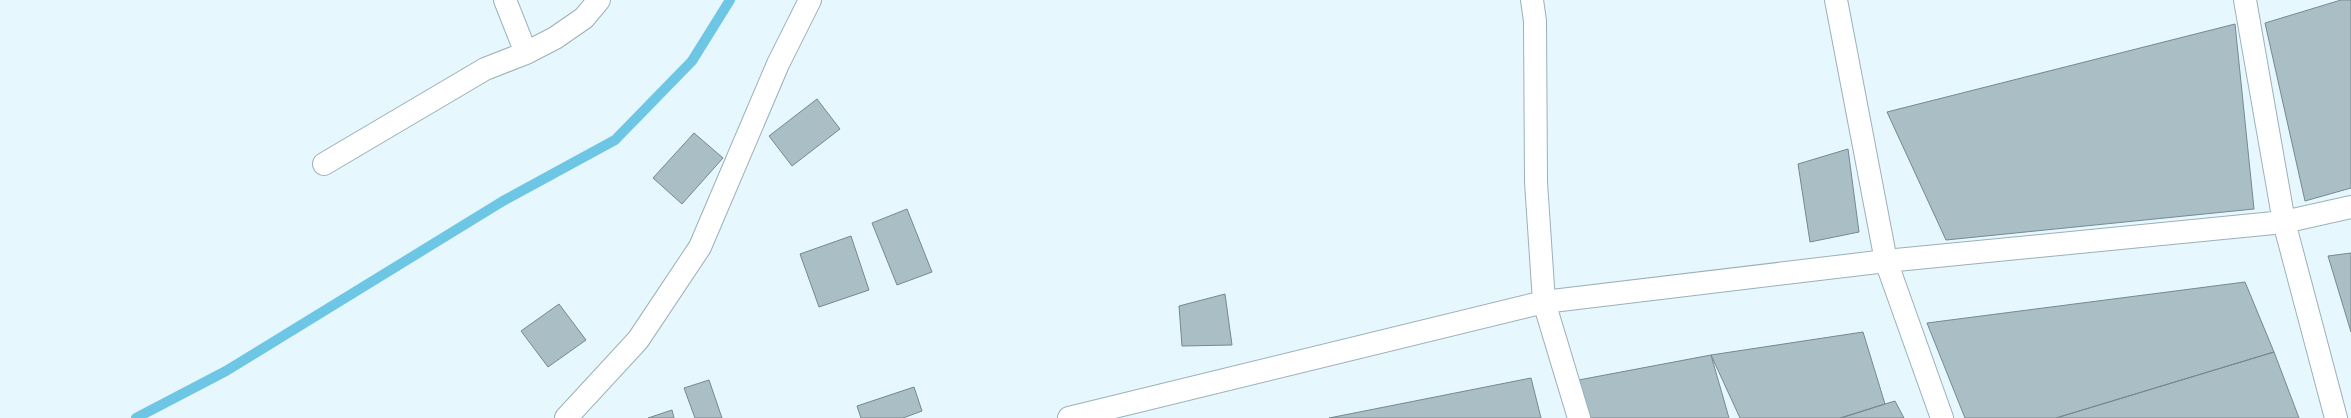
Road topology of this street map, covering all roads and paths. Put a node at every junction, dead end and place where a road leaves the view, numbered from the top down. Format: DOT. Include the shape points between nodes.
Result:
graph roads {
  1 [pos="505,0"];
  2 [pos="598,0"];
  3 [pos="810,0"];
  4 [pos="1532,0"];
  5 [pos="1836,0"];
  6 [pos="2245,0"];
  7 [pos="526,53"];
  8 [pos="324,164"];
  9 [pos="2351,207"];
  10 [pos="2284,222"];
  11 [pos="1886,261"];
  12 [pos="1544,302"];
  13 [pos="566,418"];
  14 [pos="1069,418"];
  15 [pos="1579,418"];
  16 [pos="1942,418"];
  17 [pos="2336,418"];
  1 -- 7 [label="street"];
  2 -- 7 [label="street" via="584,18 555,38"];
  3 -- 13 [label="street" via="778,64 700,247 638,340"];
  4 -- 12 [label="street" via="1535,21 1536,182"];
  5 -- 11 [label="street"];
  6 -- 10 [label="street"];
  7 -- 8 [label="street" via="485,69"];
  9 -- 10 [label="street"];
  10 -- 11 [label="street"];
  10 -- 17 [label="street"];
  11 -- 12 [label="street"];
  11 -- 16 [label="street"];
  12 -- 14 [label="street"];
  12 -- 15 [label="street"];
}
